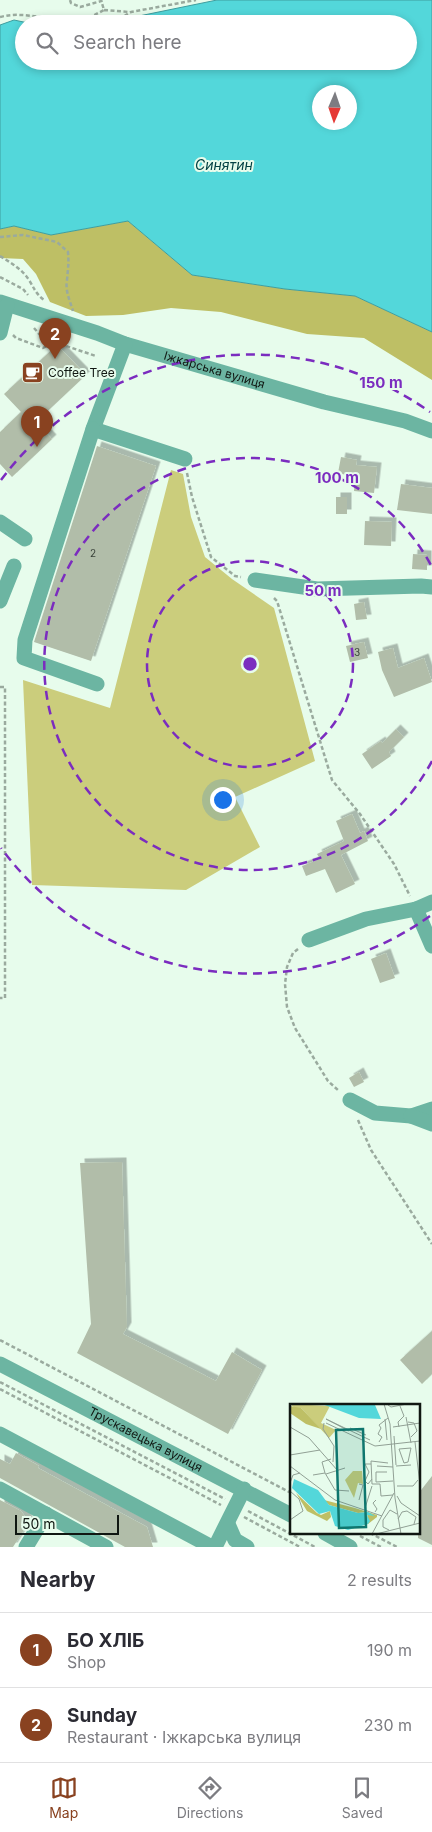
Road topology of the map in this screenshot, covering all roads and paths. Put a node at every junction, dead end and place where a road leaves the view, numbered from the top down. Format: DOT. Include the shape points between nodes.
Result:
graph roads {
  1 [pos="70,0"];
  2 [pos="101,0"];
  3 [pos="105,0"];
  4 [pos="196,0"];
  5 [pos="104,10"];
  6 [pos="131,12"];
  7 [pos="15,15"];
  8 [pos="94,15"];
  9 [pos="126,15"];
  10 [pos="0,17"];
  11 [pos="0,237"];
  12 [pos="0,256"];
  13 [pos="3,304"];
  14 [pos="48,304"];
  15 [pos="68,312"];
  16 [pos="7,332"];
  17 [pos="125,344"];
  18 [pos="96,356"];
  19 [pos="93,429"];
  20 [pos="432,431"];
  21 [pos="185,459"];
  22 [pos="0,522"];
  23 [pos="25,539"];
  24 [pos="14,566"];
  25 [pos="255,580"];
  26 [pos="432,588"];
  27 [pos="0,601"];
  28 [pos="98,684"];
  29 [pos="0,687"];
  30 [pos="432,902"];
  31 [pos="416,909"];
  32 [pos="309,940"];
  33 [pos="432,946"];
  34 [pos="0,998"];
  35 [pos="350,1100"];
  36 [pos="432,1109"];
  37 [pos="411,1116"];
  38 [pos="432,1124"];
  39 [pos="432,1244"];
  40 [pos="0,1340"];
  41 [pos="0,1364"];
  42 [pos="0,1382"];
  43 [pos="0,1389"];
  44 [pos="0,1434"];
  45 [pos="0,1489"];
  46 [pos="244,1490"];
  47 [pos="290,1492"];
  48 [pos="233,1513"];
  49 [pos="46,1514"];
  50 [pos="290,1514"];
  51 [pos="327,1534"];
  52 [pos="356,1534"];
  53 [pos="372,1534"];
  54 [pos="78,1540"];
  55 [pos="26,1547"];
  56 [pos="106,1547"];
  57 [pos="214,1547"];
  58 [pos="247,1547"];
  59 [pos="300,1547"];
  60 [pos="315,1547"];
  61 [pos="350,1547"];
  62 [pos="381,1547"];
  63 [pos="397,1547"];
  1 -- 2 [label="path" via="80,7"];
  2 -- 3 [label="path"];
  2 -- 5 [label="path"];
  4 -- 6 [label="path"];
  5 -- 6 [label="path"];
  5 -- 8 [label="path"];
  6 -- 9 [label="path"];
  7 -- 10 [label="path"];
  11 -- 15 [label="path" via="23,235 57,242 68,252 66,281 75,314"];
  12 -- 14 [label="path" via="18,267 37,295"];
  13 -- 16 [label="street"];
  13 -- 17 [label="street, Іжкарська вулиця"];
  16 -- 18 [label="path" via="43,348 54,342"];
  17 -- 19 [label="street"];
  17 -- 20 [label="street, Іжкарська вулиця" via="324,402 406,421"];
  19 -- 21 [label="street"];
  19 -- 28 [label="street" via="25,640 24,658"];
  21 -- 25 [label="path" via="192,497 211,556 236,576"];
  22 -- 23 [label="street"];
  24 -- 27 [label="street"];
  25 -- 26 [label="street" via="317,589"];
  25 -- 31 [label="path" via="277,601 332,780 394,864"];
  29 -- 34 [label="path" via="5,687 5,998"];
  30 -- 31 [label="street"];
  31 -- 32 [label="street" via="366,919"];
  31 -- 33 [label="street"];
  32 -- 35 [label="path" via="294,953 287,967 287,1007 295,1028 328,1081"];
  35 -- 37 [label="street" via="375,1113"];
  35 -- 39 [label="path" via="371,1150"];
  36 -- 37 [label="street"];
  37 -- 38 [label="street"];
  40 -- 47 [label="path"];
  41 -- 46 [label="street, Трускавецька вулиця"];
  42 -- 48 [label="path"];
  43 -- 48 [label="path"];
  44 -- 57 [label="street"];
  45 -- 49 [label="street"];
  46 -- 48 [label="street"];
  46 -- 50 [label="street, Трускавецька вулиця"];
  48 -- 57 [label="street"];
  48 -- 58 [label="street" via="236,1540"];
  48 -- 59 [label="path"];
  48 -- 60 [label="path"];
  49 -- 54 [label="street"];
  49 -- 55 [label="street"];
  51 -- 61 [label="street"];
  52 -- 62 [label="path"];
  53 -- 63 [label="path"];
  54 -- 56 [label="street"];
}
